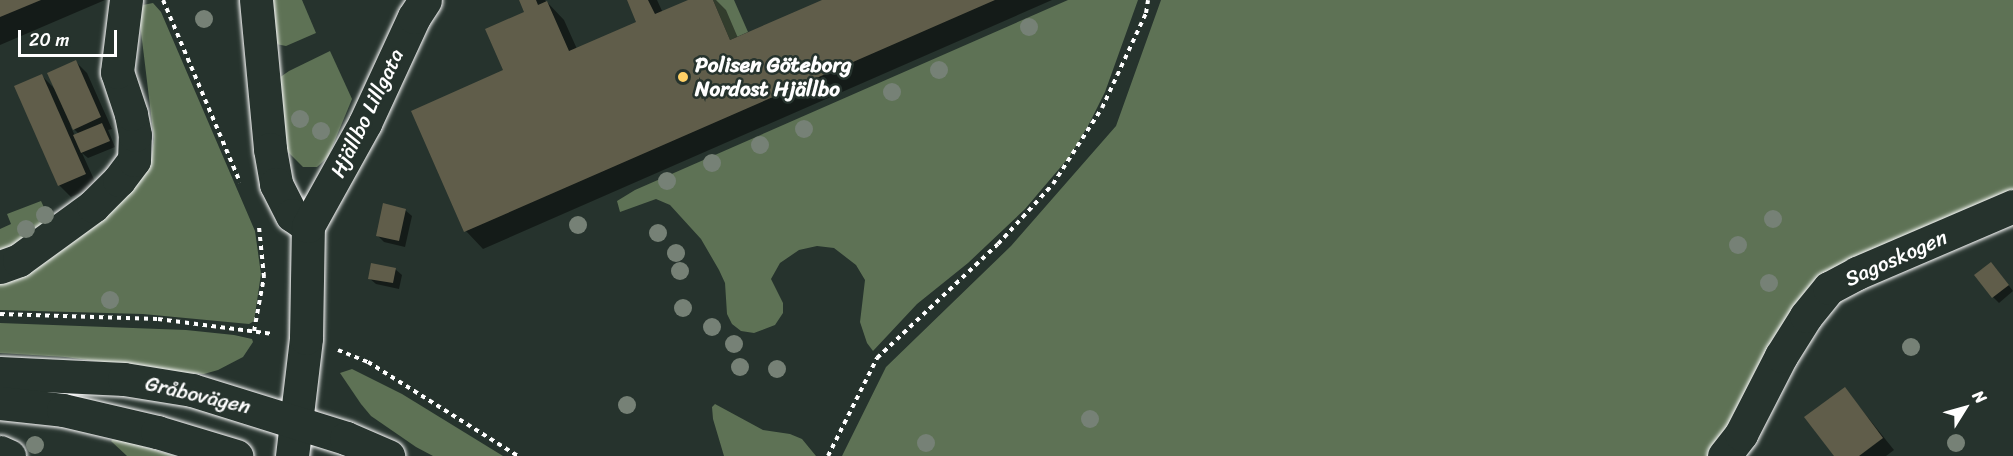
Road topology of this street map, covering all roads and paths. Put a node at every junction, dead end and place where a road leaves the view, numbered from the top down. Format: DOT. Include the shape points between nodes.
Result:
graph roads {
  1 [pos="126,0"];
  2 [pos="163,0"];
  3 [pos="256,0"];
  4 [pos="425,0"];
  5 [pos="1148,0"];
  6 [pos="242,186"];
  7 [pos="2013,206"];
  8 [pos="258,216"];
  9 [pos="308,226"];
  10 [pos="0,267"];
  11 [pos="254,332"];
  12 [pos="0,373"];
  13 [pos="0,403"];
  14 [pos="296,422"];
  15 [pos="0,452"];
  16 [pos="9,456"];
  17 [pos="236,456"];
  18 [pos="292,456"];
  19 [pos="388,456"];
  20 [pos="828,456"];
  21 [pos="1724,456"];
  1 -- 10 [label="street" via="117,72 131,114 134,160 93,206 19,260"];
  2 -- 6 [label="path"];
  3 -- 9 [label="street" via="276,184 292,215"];
  4 -- 9 [label="street, Hjällbo Lillgata" via="365,123"];
  5 -- 20 [label="path" via="1102,108 1053,184 998,244 877,358"];
  7 -- 21 [label="street, Sagoskogen" via="1829,288 1806,316 1741,434"];
  8 -- 11 [label="path" via="264,277"];
  9 -- 14 [label="street, Hjällbo Lillgata" via="306,338"];
  12 -- 14 [label="street, Gråbovägen" via="124,379 192,390"];
  13 -- 17 [label="street" via="63,410 158,432"];
  14 -- 18 [label="street, Hjällbo Lillgata"];
  14 -- 19 [label="street, Gråbovägen"];
  15 -- 16 [label="street"];
}
